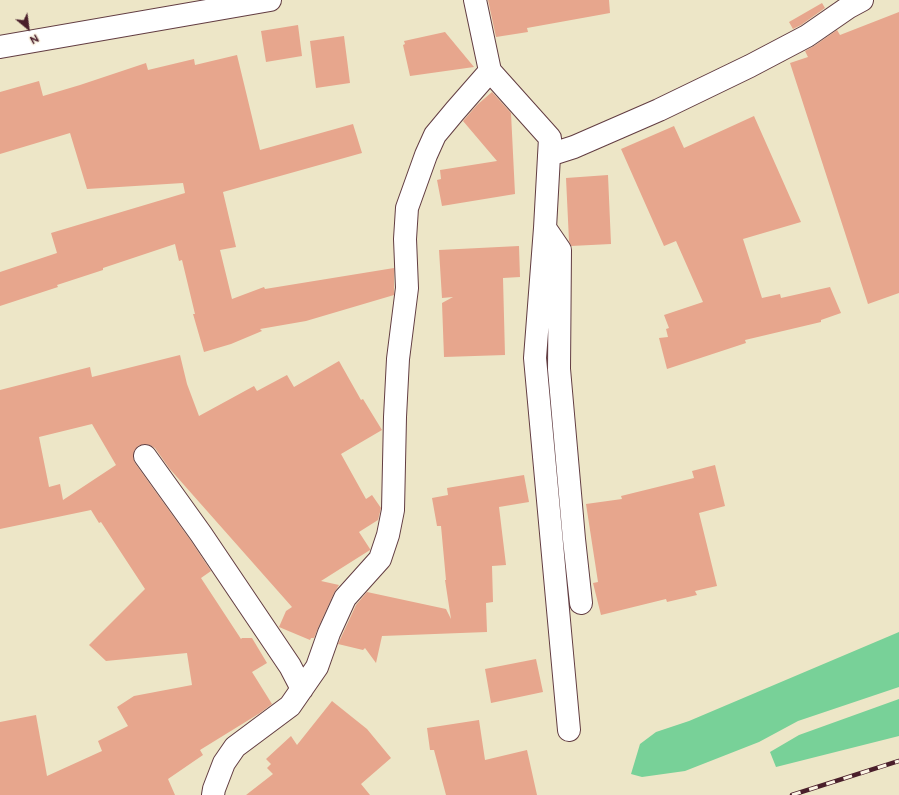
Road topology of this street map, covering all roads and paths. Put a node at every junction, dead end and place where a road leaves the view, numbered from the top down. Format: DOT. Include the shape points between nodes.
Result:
graph roads {
  1 [pos="270,0"];
  2 [pos="475,0"];
  3 [pos="862,0"];
  4 [pos="0,47"];
  5 [pos="490,71"];
  6 [pos="549,155"];
  7 [pos="544,228"];
  8 [pos="145,456"];
  9 [pos="581,604"];
  10 [pos="302,689"];
  11 [pos="569,730"];
  12 [pos="213,795"];
  1 -- 4 [label="street"];
  2 -- 5 [label="street"];
  3 -- 6 [label="street" via="807,36 750,66 659,110 574,147"];
  5 -- 6 [label="street" via="550,138"];
  5 -- 10 [label="street" via="435,135 407,208 406,288 398,359 393,510 388,536 380,559 345,598 316,667"];
  6 -- 7 [label="street"];
  7 -- 9 [label="street" via="560,250 559,369"];
  7 -- 11 [label="street" via="535,358"];
  8 -- 10 [label="street" via="290,666"];
  10 -- 12 [label="street" via="290,706 235,747 224,763"];
}
